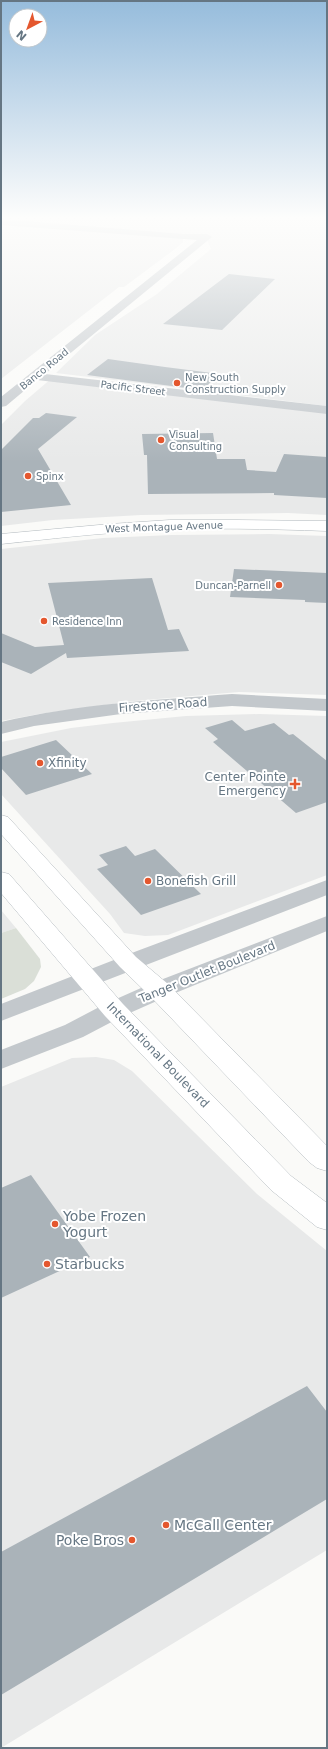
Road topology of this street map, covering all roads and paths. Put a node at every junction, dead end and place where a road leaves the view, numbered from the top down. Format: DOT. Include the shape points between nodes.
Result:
graph roads {
  1 [pos="130,299"];
  2 [pos="34,376"];
  3 [pos="1,403"];
  4 [pos="327,410"];
  5 [pos="327,526"];
  6 [pos="1,539"];
  7 [pos="327,705"];
  8 [pos="1,728"];
  9 [pos="1,822"];
  10 [pos="1,879"];
  11 [pos="327,887"];
  12 [pos="327,924"];
  13 [pos="128,962"];
  14 [pos="87,979"];
  15 [pos="159,990"];
  16 [pos="114,1010"];
  17 [pos="1,1013"];
  18 [pos="1,1060"];
  19 [pos="327,1161"];
  20 [pos="327,1219"];
  1 -- 2 [label="street, Banco Road"];
  2 -- 3 [label="street, Banco Road"];
  2 -- 4 [label="street, Pacific Street"];
  5 -- 6 [label="main road, West Montague Avenue" via="148,526"];
  7 -- 8 [label="street, Firestone Road" via="232,700 129,707 34,720"];
  9 -- 13 [label="main road"];
  10 -- 14 [label="main road, International Boulevard"];
  11 -- 13 [label="street"];
  12 -- 15 [label="street, Tanger Outlet Boulevard"];
  13 -- 14 [label="street"];
  13 -- 15 [label="main road"];
  14 -- 16 [label="main road, International Boulevard"];
  14 -- 17 [label="street"];
  15 -- 16 [label="street, Tanger Outlet Boulevard"];
  15 -- 19 [label="main road" via="318,1155"];
  16 -- 18 [label="street, Tanger Outlet Boulevard" via="74,1031"];
  16 -- 20 [label="main road, International Boulevard" via="281,1184"];
}
